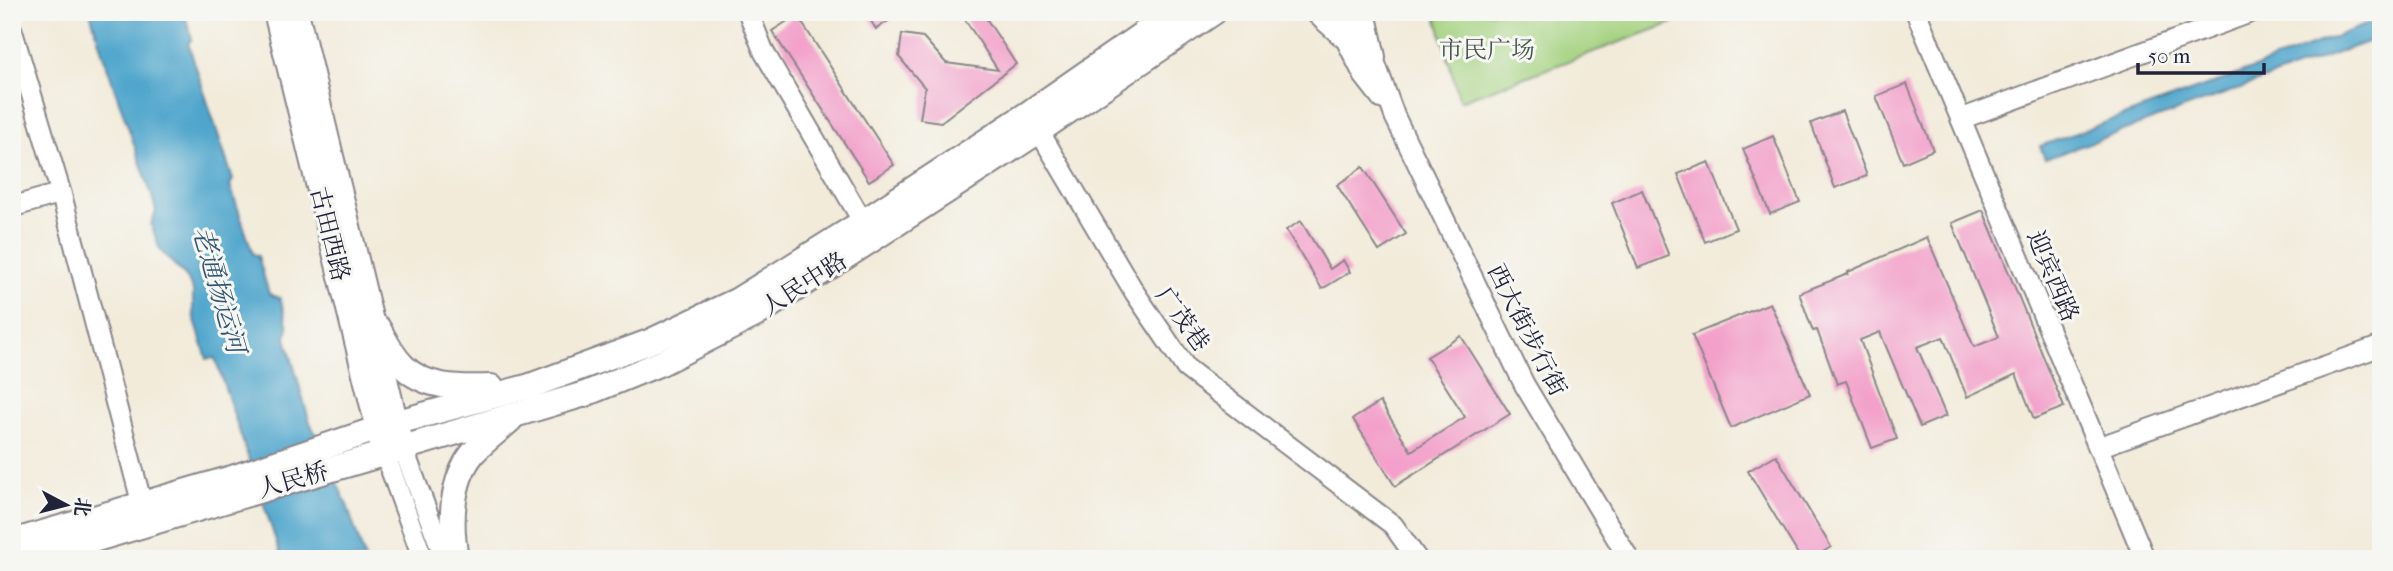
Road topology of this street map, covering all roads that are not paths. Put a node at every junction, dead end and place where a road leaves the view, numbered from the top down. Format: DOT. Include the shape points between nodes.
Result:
graph roads {
  1 [pos="276,12"];
  2 [pos="296,12"];
  3 [pos="748,12"];
  4 [pos="1174,12"];
  5 [pos="1214,12"];
  6 [pos="1318,12"];
  7 [pos="1333,12"];
  8 [pos="1350,12"];
  9 [pos="1363,12"];
  10 [pos="1916,12"];
  11 [pos="2252,12"];
  12 [pos="12,30"];
  13 [pos="1345,36"];
  14 [pos="1373,57"];
  15 [pos="1395,117"];
  16 [pos="1961,119"];
  17 [pos="1032,123"];
  18 [pos="61,192"];
  19 [pos="12,207"];
  20 [pos="869,229"];
  21 [pos="367,307"];
  22 [pos="2381,346"];
  23 [pos="530,386"];
  24 [pos="517,414"];
  25 [pos="386,426"];
  26 [pos="2099,447"];
  27 [pos="394,451"];
  28 [pos="345,453"];
  29 [pos="147,513"];
  30 [pos="12,542"];
  31 [pos="29,559"];
  32 [pos="423,559"];
  33 [pos="445,559"];
  34 [pos="456,559"];
  35 [pos="1417,559"];
  36 [pos="1629,559"];
  37 [pos="2145,559"];
  1 -- 25 [label="main road, 古田西路"];
  2 -- 21 [label="main road, 古田西路"];
  3 -- 20 [label="street" via="764,52"];
  4 -- 17 [label="main road, 人民中路"];
  5 -- 17 [label="main road, 人民中路"];
  6 -- 13 [label="main road"];
  7 -- 13 [label="street"];
  8 -- 14 [label="street"];
  9 -- 14 [label="main road"];
  10 -- 16 [label="street, 迎宾西路"];
  11 -- 16 [label="street"];
  12 -- 18 [label="street"];
  13 -- 15 [label="street" via="1364,76"];
  14 -- 15 [label="street"];
  15 -- 36 [label="street, 西大街步行街" via="1524,384"];
  16 -- 26 [label="street, 迎宾西路"];
  17 -- 20 [label="main road, 人民中路"];
  17 -- 35 [label="street, 广茂巷" via="1186,368 1393,525"];
  18 -- 19 [label="street"];
  18 -- 29 [label="street"];
  20 -- 23 [label="main road, 人民中路" via="649,342"];
  20 -- 24 [label="main road, 人民中路" via="757,314 661,363 585,394"];
  21 -- 23 [label="main road" via="403,367 430,382 461,388"];
  21 -- 25 [label="main road, 古田西路"];
  22 -- 26 [label="street"];
  23 -- 25 [label="main road, 人民中路"];
  24 -- 27 [label="main road, 人民中路"];
  24 -- 34 [label="main road" via="472,454 456,487 452,538"];
  25 -- 27 [label="main road, 古田西路"];
  25 -- 28 [label="main road, 人民中路"];
  26 -- 37 [label="street, 迎宾西路"];
  27 -- 28 [label="main road, 人民中路"];
  27 -- 32 [label="street"];
  27 -- 33 [label="street"];
  28 -- 29 [label="main road, 人民桥"];
  29 -- 30 [label="main road"];
  29 -- 31 [label="main road"];
}
